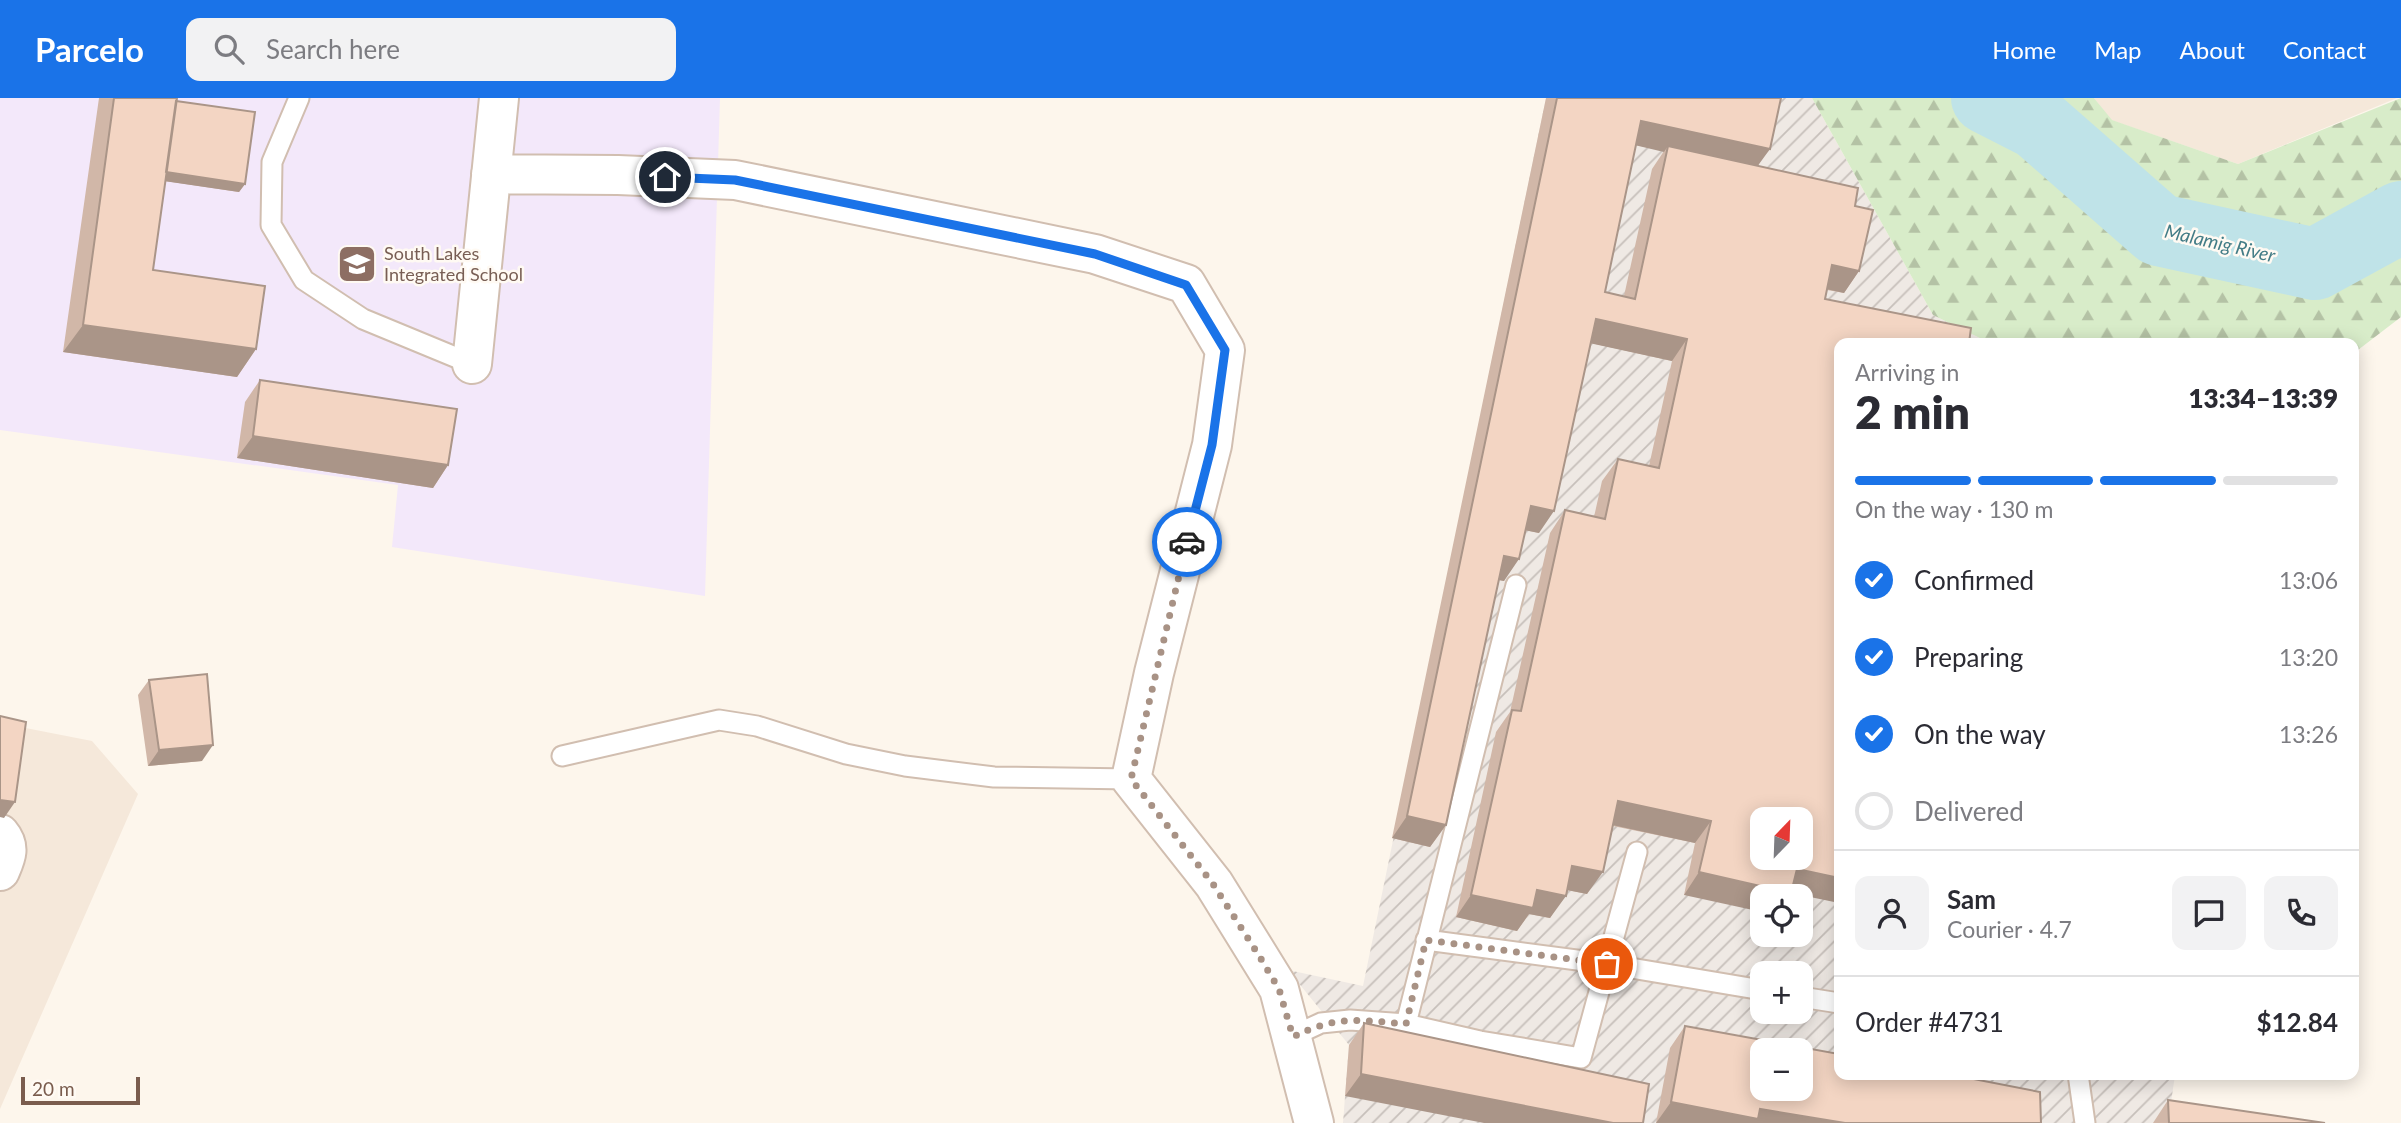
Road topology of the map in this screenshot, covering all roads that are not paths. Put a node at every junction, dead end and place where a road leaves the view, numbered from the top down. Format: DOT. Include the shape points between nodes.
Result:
graph roads {
  1 [pos="299,98"];
  2 [pos="499,98"];
  3 [pos="491,174"];
  4 [pos="472,364"];
  5 [pos="1516,584"];
  6 [pos="562,756"];
  7 [pos="1131,779"];
  8 [pos="0,834"];
  9 [pos="1637,852"];
  10 [pos="0,871"];
  11 [pos="1426,940"];
  12 [pos="1607,964"];
  13 [pos="1750,988"];
  14 [pos="1813,999"];
  15 [pos="1834,1002"];
  16 [pos="1406,1024"];
  17 [pos="1293,1037"];
  18 [pos="2079,1080"];
  19 [pos="1314,1123"];
  20 [pos="2085,1123"];
  1 -- 4 [label="lane" via="272,162 271,225 304,280 363,319"];
  2 -- 3 [label="street"];
  3 -- 4 [label="street"];
  3 -- 7 [label="street" via="735,180 1095,254 1186,285 1225,350 1212,445"];
  5 -- 11 [label="lane"];
  6 -- 7 [label="lane" via="719,720 905,766 994,778"];
  7 -- 17 [label="street" via="1213,884 1258,954 1279,989"];
  8 -- 10 [label="street" via="8,854"];
  9 -- 12 [label="lane"];
  11 -- 12 [label="lane"];
  11 -- 16 [label="lane"];
  12 -- 13 [label="lane"];
  12 -- 16 [label="lane" via="1581,1058"];
  14 -- 15 [label="lane"];
  16 -- 17 [label="lane" via="1321,1023"];
  17 -- 19 [label="street"];
  18 -- 20 [label="lane"];
}
